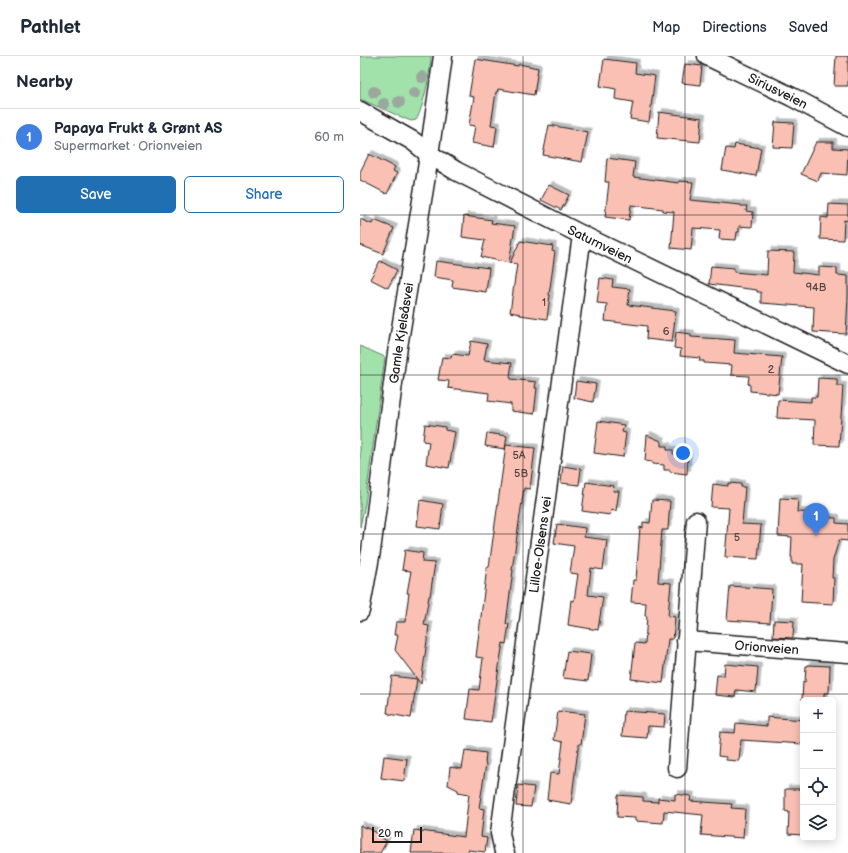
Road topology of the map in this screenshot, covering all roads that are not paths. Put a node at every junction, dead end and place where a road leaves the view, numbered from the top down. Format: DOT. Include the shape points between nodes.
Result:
graph roads {
  1 [pos="443,56"];
  2 [pos="707,56"];
  3 [pos="360,111"];
  4 [pos="848,127"];
  5 [pos="429,154"];
  6 [pos="582,235"];
  7 [pos="848,364"];
  8 [pos="696,521"];
  9 [pos="360,611"];
  10 [pos="686,641"];
  11 [pos="848,653"];
  12 [pos="677,768"];
  13 [pos="505,853"];
  1 -- 5 [label="street, Gamle Kjelsåsvei"];
  2 -- 4 [label="street, Siriusveien"];
  3 -- 5 [label="street, Saturnveien" via="413,141"];
  5 -- 6 [label="street, Saturnveien" via="456,171"];
  5 -- 9 [label="street, Gamle Kjelsåsvei"];
  6 -- 7 [label="street, Saturnveien"];
  6 -- 13 [label="street, Lilloe-Olsens vei" via="500,833"];
  8 -- 10 [label="street"];
  10 -- 11 [label="street, Orionveien"];
  10 -- 12 [label="street"];
}
